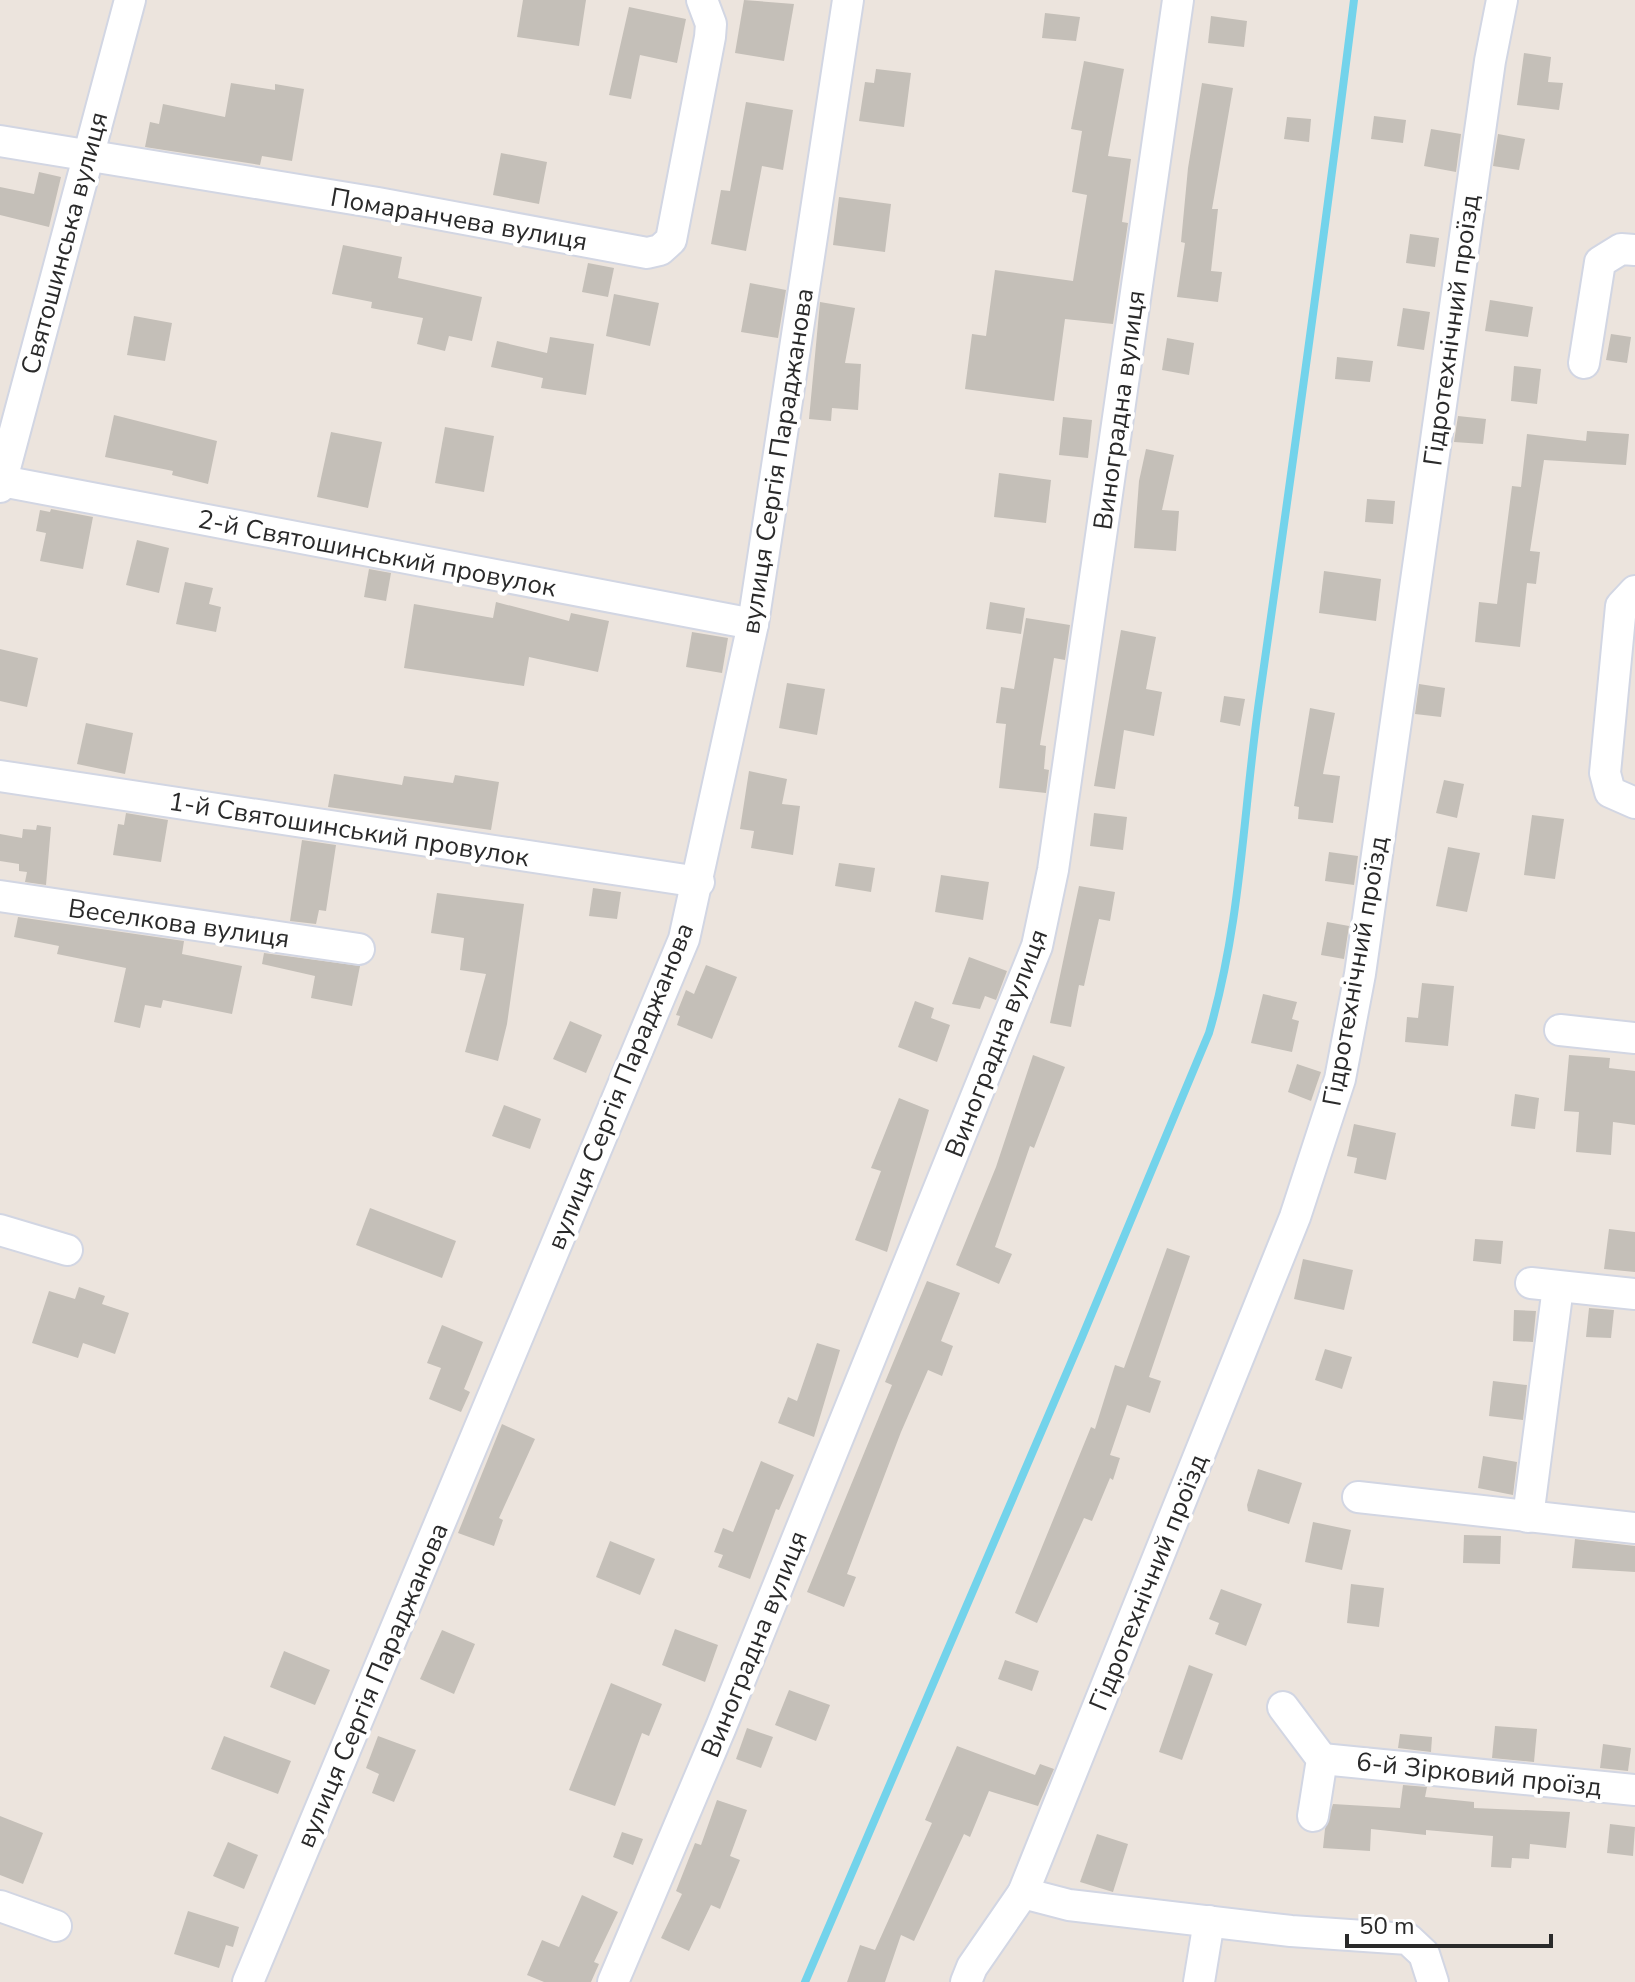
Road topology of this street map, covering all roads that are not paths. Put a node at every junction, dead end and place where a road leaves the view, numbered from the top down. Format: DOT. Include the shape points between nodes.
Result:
graph roads {
  1 [pos="130,0"];
  2 [pos="700,0"];
  3 [pos="848,0"];
  4 [pos="1178,0"];
  5 [pos="1502,0"];
  6 [pos="0,141"];
  7 [pos="87,158"];
  8 [pos="1635,250"];
  9 [pos="1584,363"];
  10 [pos="12,390"];
  11 [pos="1,484"];
  12 [pos="1635,591"];
  13 [pos="753,624"];
  14 [pos="0,776"];
  15 [pos="1632,803"];
  16 [pos="699,882"];
  17 [pos="0,896"];
  18 [pos="359,949"];
  19 [pos="1560,1030"];
  20 [pos="1635,1038"];
  21 [pos="0,1230"];
  22 [pos="67,1250"];
  23 [pos="1635,1294"];
  24 [pos="1358,1497"];
  25 [pos="1528,1517"];
  26 [pos="1635,1528"];
  27 [pos="1283,1707"];
  28 [pos="1322,1759"];
  29 [pos="1635,1790"];
  30 [pos="1313,1816"];
  31 [pos="1023,1893"];
  32 [pos="0,1906"];
  33 [pos="1209,1921"];
  34 [pos="56,1926"];
  35 [pos="248,1982"];
  36 [pos="613,1982"];
  37 [pos="966,1982"];
  38 [pos="1199,1982"];
  39 [pos="1433,1982"];
  1 -- 7 [label="street, Святошинська вулиця"];
  2 -- 7 [label="street, Помаранчева вулиця" via="708,14 710,37 671,240 660,250 647,253 378,203"];
  3 -- 13 [label="street, вулиця Сергія Параджанова"];
  4 -- 36 [label="street, Виноградна вулиця" via="1053,870 1037,946"];
  5 -- 31 [label="street, Гідротехнічний проїзд" via="1360,974 1340,1079 1295,1217"];
  6 -- 7 [label="street, Помаранчева вулиця"];
  7 -- 10 [label="street, Святошинська вулиця"];
  8 -- 9 [label="street" via="1621,249 1600,262"];
  10 -- 11 [label="street, Святошинська вулиця"];
  11 -- 13 [label="street, 2-й Святошинський провулок"];
  12 -- 15 [label="street" via="1621,606 1605,773 1610,792"];
  13 -- 16 [label="street, вулиця Сергія Параджанова"];
  14 -- 16 [label="street, 1-й Святошинський провулок"];
  16 -- 35 [label="street, вулиця Сергія Параджанова" via="678,953"];
  17 -- 18 [label="street, Веселкова вулиця"];
  19 -- 20 [label="street"];
  21 -- 22 [label="street"];
  23 -- 25 [label="street" via="1545,1285"];
  24 -- 25 [label="street"];
  25 -- 26 [label="street"];
  27 -- 28 [label="street"];
  28 -- 29 [label="street, 6-й Зірковий проїзд"];
  28 -- 30 [label="street"];
  31 -- 33 [label="street" via="1069,1905"];
  31 -- 37 [label="street, Гідротехнічний проїзд"];
  32 -- 34 [label="street"];
  33 -- 38 [label="street"];
  33 -- 39 [label="street" via="1408,1939 1424,1954"];
}
